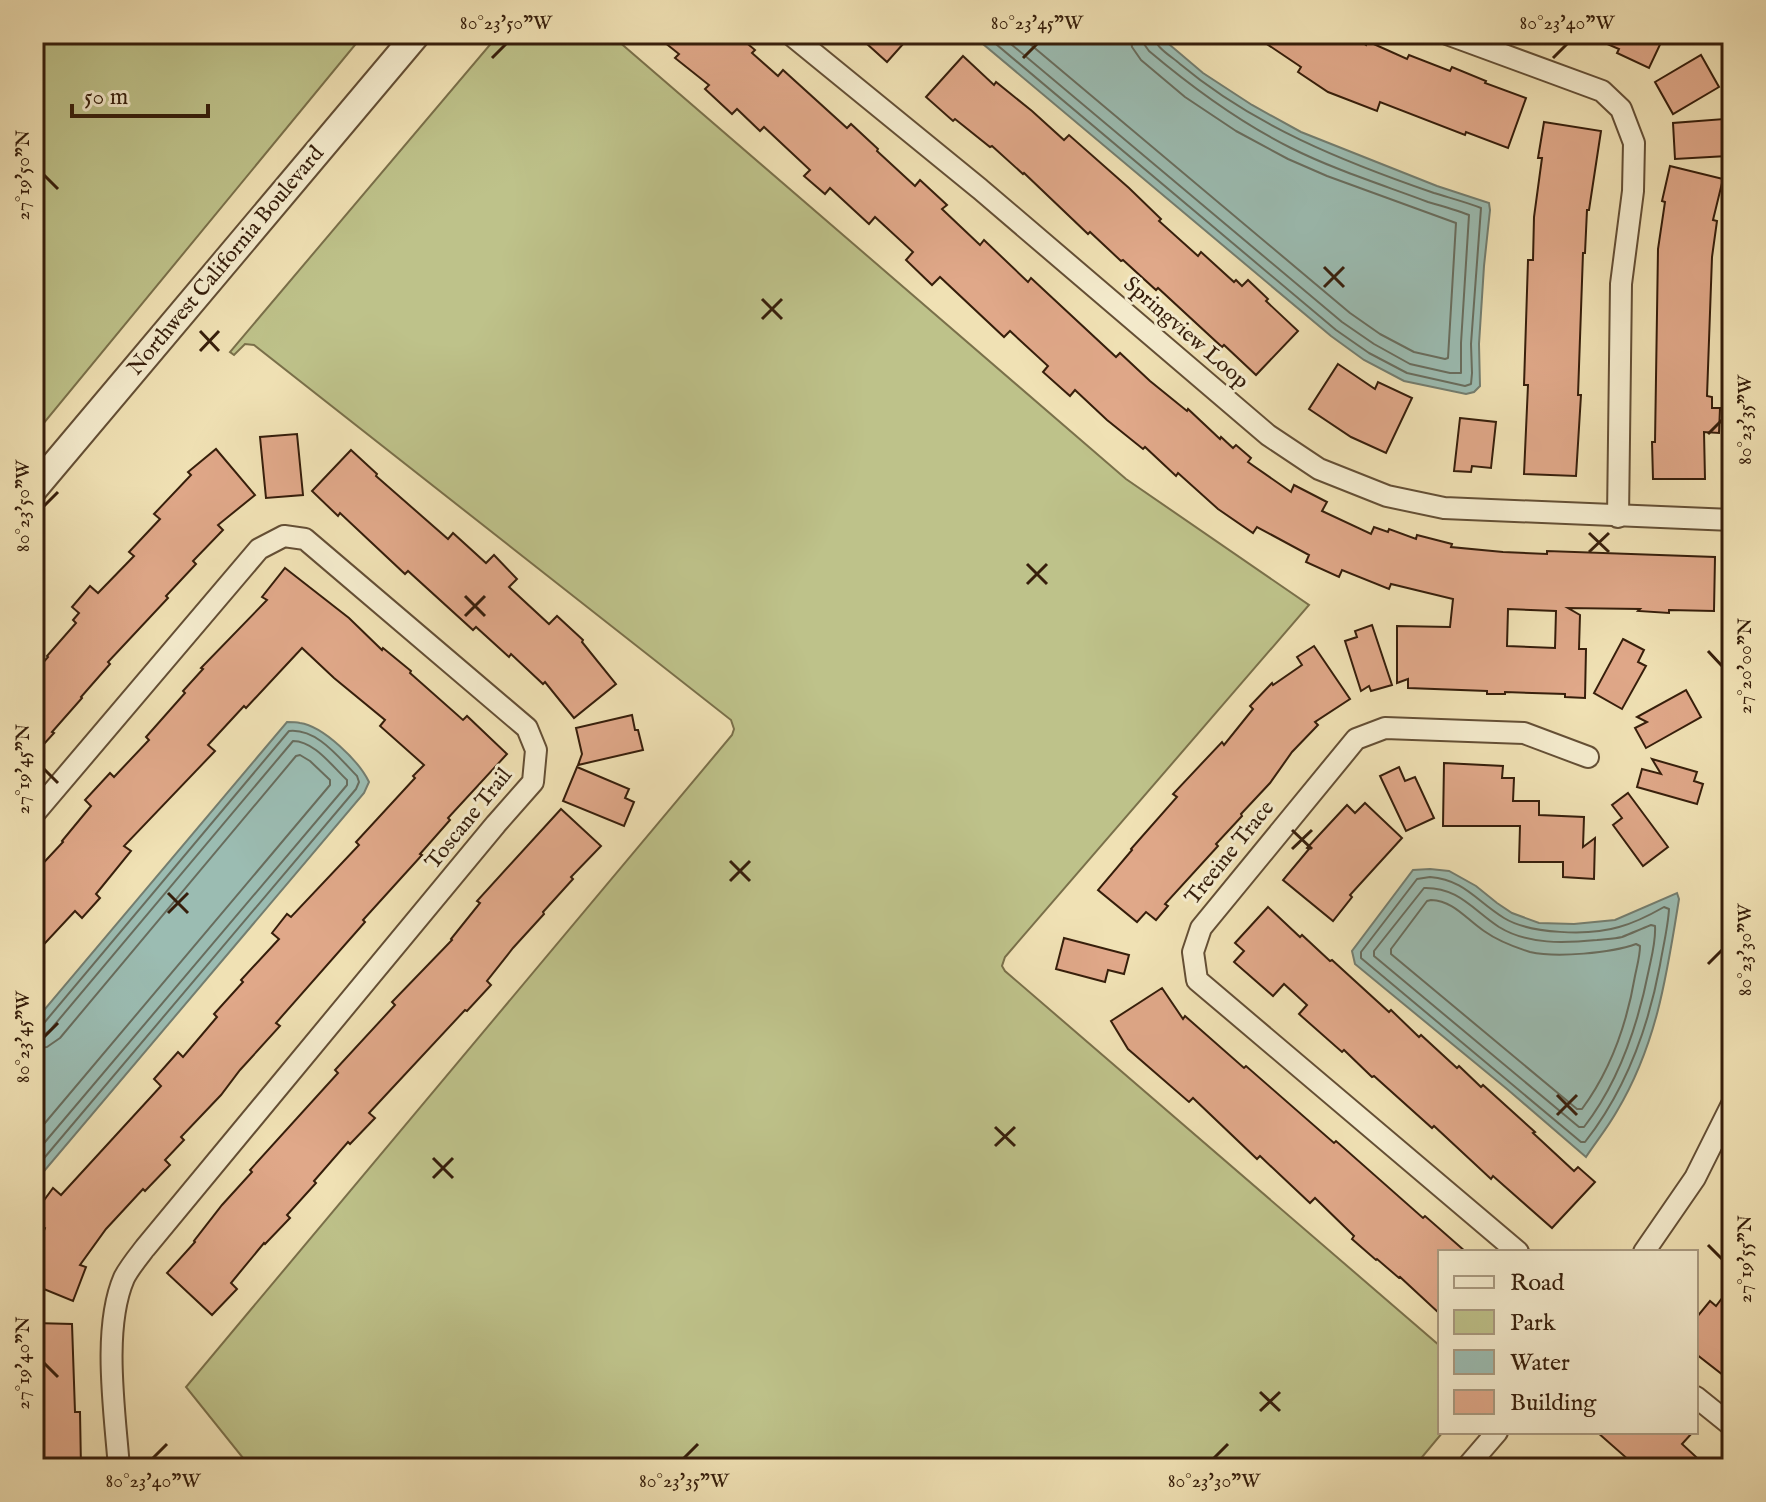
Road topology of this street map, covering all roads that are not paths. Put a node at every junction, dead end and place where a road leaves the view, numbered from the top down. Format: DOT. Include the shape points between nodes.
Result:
graph roads {
  1 [pos="417,34"];
  2 [pos="790,34"];
  3 [pos="1447,34"];
  4 [pos="34,489"];
  5 [pos="1618,517"];
  6 [pos="1732,520"];
  7 [pos="1588,757"];
  8 [pos="34,814"];
  9 [pos="1732,1104"];
  10 [pos="1516,1250"];
  11 [pos="1645,1250"];
  12 [pos="1698,1399"];
  13 [pos="1732,1426"];
  14 [pos="1495,1434"];
  15 [pos="119,1468"];
  16 [pos="1466,1468"];
  1 -- 4 [label="street, Northwest California Boulevard"];
  2 -- 5 [label="street, Springview Loop" via="1268,435 1319,469 1387,496 1444,508"];
  3 -- 5 [label="street" via="1602,91 1621,109 1634,143 1621,284"];
  5 -- 6 [label="street, Springview Loop"];
  7 -- 10 [label="street, Treeine Trace" via="1524,733 1385,728 1356,739 1201,928 1193,952 1197,980"];
  8 -- 15 [label="street, Toscane Trail" via="259,549 284,536 305,539 527,728 536,750 533,782 125,1277 112,1343"];
  9 -- 11 [label="street" via="1695,1178"];
  12 -- 13 [label="street"];
  14 -- 16 [label="street"];
}
